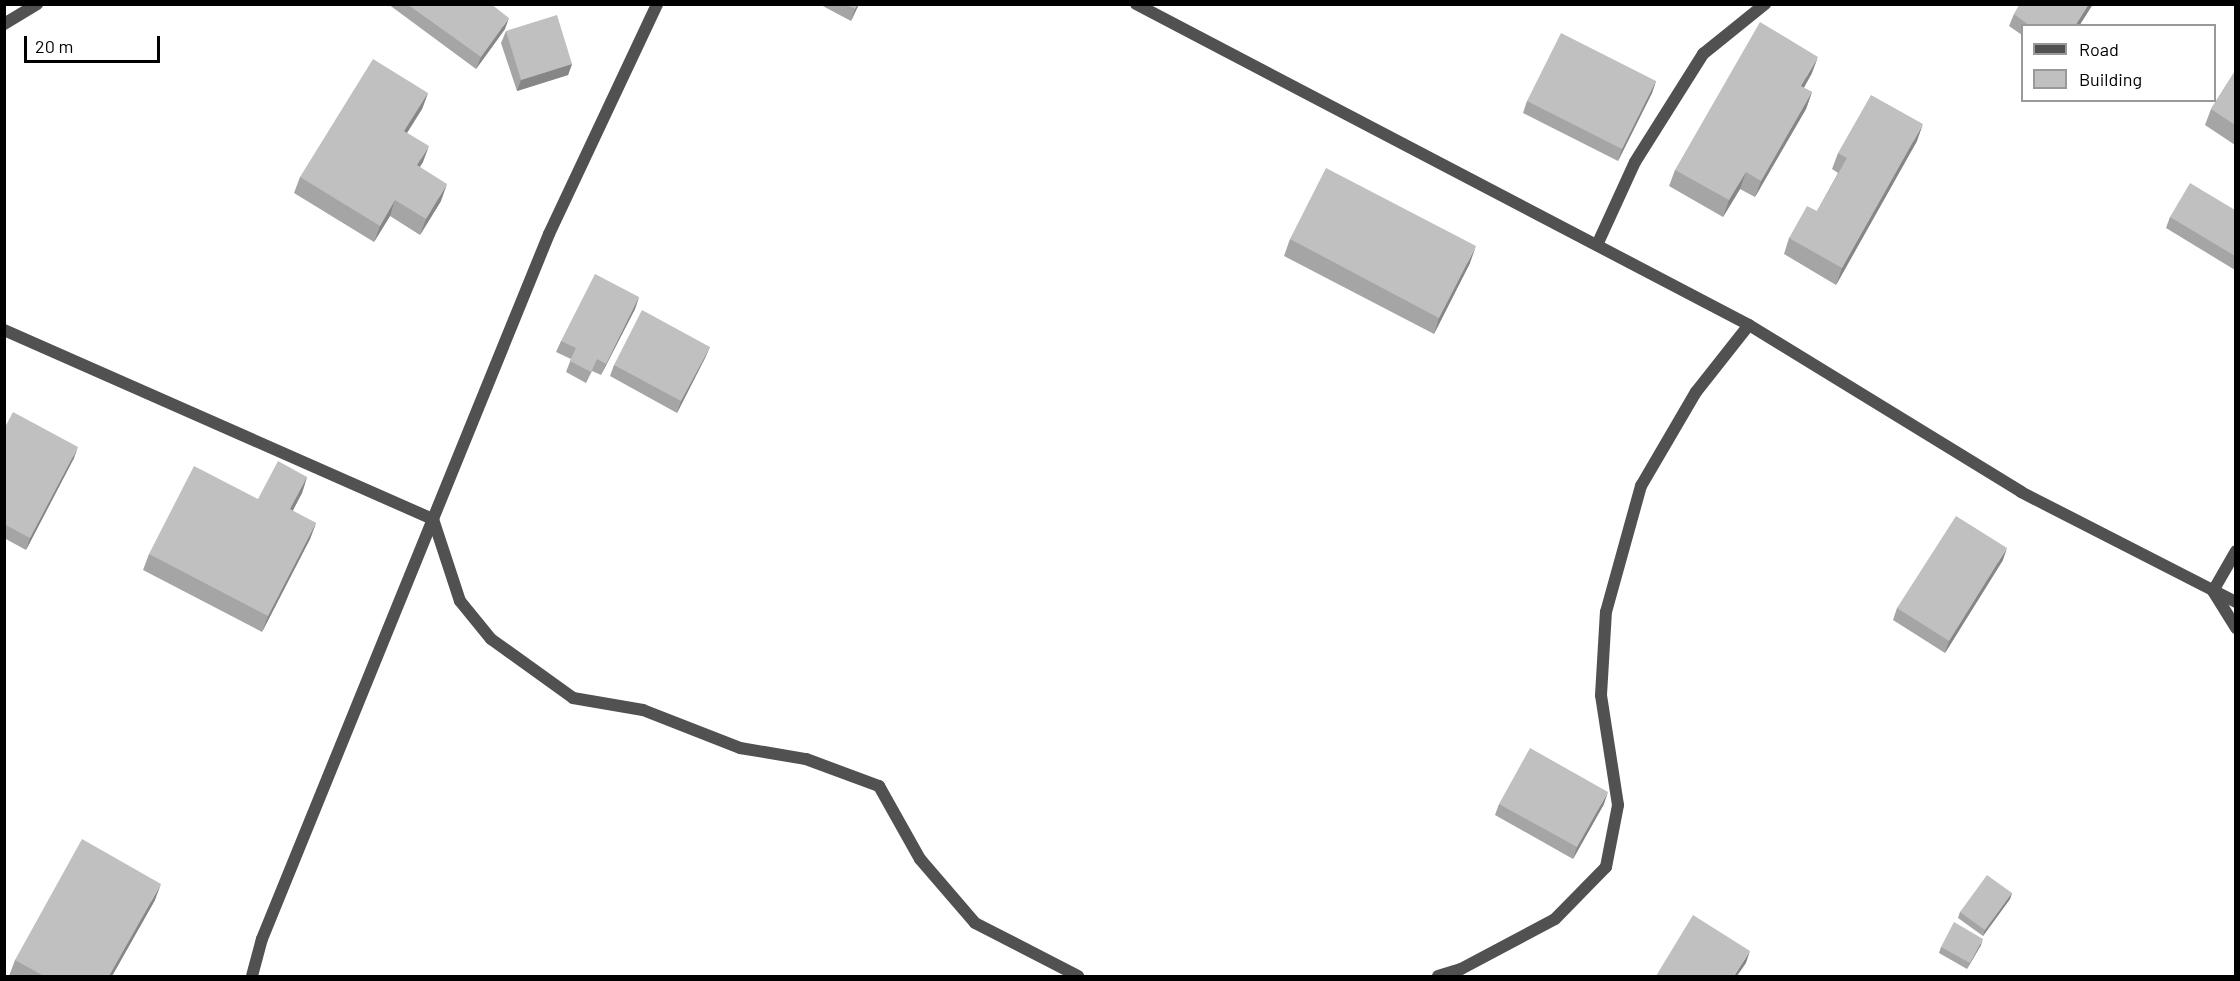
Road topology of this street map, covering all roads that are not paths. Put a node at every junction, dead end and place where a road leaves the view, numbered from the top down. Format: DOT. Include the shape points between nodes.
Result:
graph roads {
  1 [pos="37,4"];
  2 [pos="657,4"];
  3 [pos="1136,4"];
  4 [pos="1765,4"];
  5 [pos="4,24"];
  6 [pos="1597,245"];
  7 [pos="1749,325"];
  8 [pos="4,330"];
  9 [pos="433,519"];
  10 [pos="2235,551"];
  11 [pos="2213,591"];
  12 [pos="2235,602"];
  13 [pos="2235,628"];
  14 [pos="252,976"];
  15 [pos="1078,976"];
  16 [pos="1438,976"];
  1 -- 5 [label="street"];
  2 -- 9 [label="street" via="549,234"];
  3 -- 6 [label="street"];
  4 -- 6 [label="street" via="1703,54 1635,162"];
  6 -- 7 [label="street"];
  7 -- 11 [label="street" via="2021,492"];
  7 -- 16 [label="street" via="1696,392 1641,486 1606,612 1601,695 1618,806 1606,867 1555,919 1461,969"];
  8 -- 9 [label="street"];
  9 -- 14 [label="street" via="262,939"];
  9 -- 15 [label="street" via="460,601 491,639 573,698 643,710 740,748 806,759 879,786 920,859 975,923"];
  10 -- 11 [label="street"];
  11 -- 12 [label="street"];
  11 -- 13 [label="street"];
}
